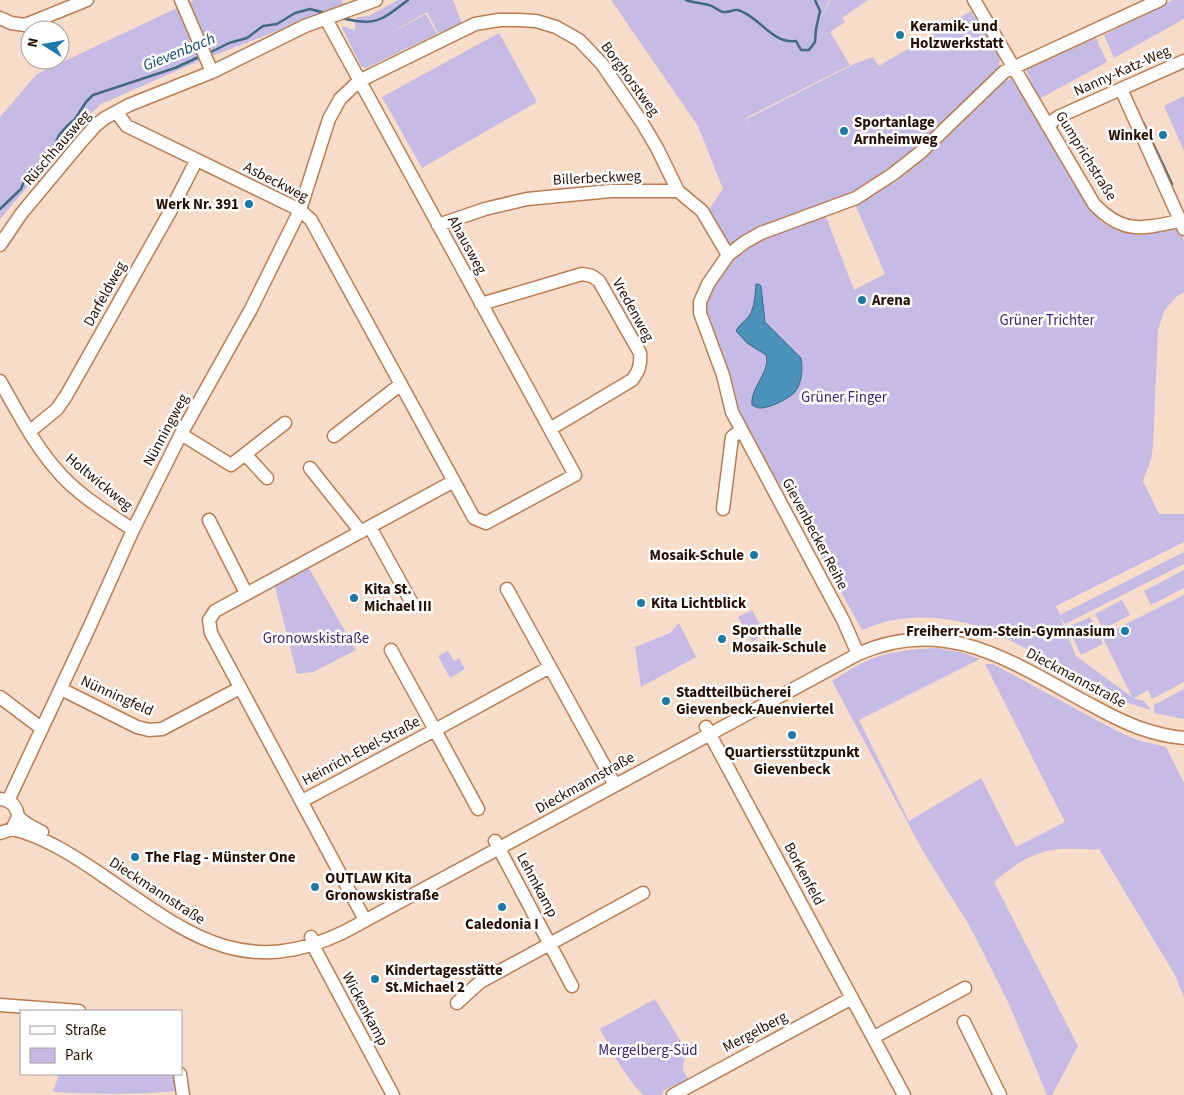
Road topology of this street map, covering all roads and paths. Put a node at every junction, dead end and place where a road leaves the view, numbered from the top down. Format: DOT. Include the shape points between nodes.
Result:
graph roads {
  1 [pos="87,0"];
  2 [pos="181,0"];
  3 [pos="376,0"];
  4 [pos="974,0"];
  5 [pos="1160,0"];
  6 [pos="0,18"];
  7 [pos="326,19"];
  8 [pos="1184,61"];
  9 [pos="1013,68"];
  10 [pos="212,72"];
  11 [pos="359,81"];
  12 [pos="1121,89"];
  13 [pos="116,112"];
  14 [pos="1047,125"];
  15 [pos="196,161"];
  16 [pos="678,192"];
  17 [pos="300,210"];
  18 [pos="1183,223"];
  19 [pos="438,225"];
  20 [pos="0,245"];
  21 [pos="728,255"];
  22 [pos="481,304"];
  23 [pos="0,381"];
  24 [pos="401,384"];
  25 [pos="285,423"];
  26 [pos="550,429"];
  27 [pos="741,430"];
  28 [pos="29,432"];
  29 [pos="181,434"];
  30 [pos="334,436"];
  31 [pos="245,454"];
  32 [pos="310,468"];
  33 [pos="267,478"];
  34 [pos="454,481"];
  35 [pos="564,481"];
  36 [pos="723,509"];
  37 [pos="209,520"];
  38 [pos="133,530"];
  39 [pos="366,530"];
  40 [pos="506,588"];
  41 [pos="246,593"];
  42 [pos="413,605"];
  43 [pos="391,650"];
  44 [pos="856,650"];
  45 [pos="550,667"];
  46 [pos="240,688"];
  47 [pos="60,689"];
  48 [pos="0,697"];
  49 [pos="42,728"];
  50 [pos="435,730"];
  51 [pos="708,730"];
  52 [pos="1184,731"];
  53 [pos="1184,738"];
  54 [pos="613,782"];
  55 [pos="4,800"];
  56 [pos="302,801"];
  57 [pos="478,809"];
  58 [pos="18,817"];
  59 [pos="6,831"];
  60 [pos="497,844"];
  61 [pos="643,893"];
  62 [pos="363,917"];
  63 [pos="312,941"];
  64 [pos="551,944"];
  65 [pos="572,986"];
  66 [pos="965,988"];
  67 [pos="852,998"];
  68 [pos="457,1003"];
  69 [pos="0,1005"];
  70 [pos="66,1010"];
  71 [pos="964,1022"];
  72 [pos="874,1037"];
  73 [pos="180,1075"];
  74 [pos="183,1095"];
  75 [pos="394,1095"];
  76 [pos="674,1095"];
  77 [pos="904,1095"];
  78 [pos="1000,1095"];
  1 -- 6 [label="street" via="25,25"];
  2 -- 10 [label="street"];
  3 -- 7 [label="street, Rüschhausweg"];
  4 -- 9 [label="street, Gumprichstraße"];
  5 -- 9 [label="street, Gievenbecker Reihe"];
  7 -- 10 [label="street, Rüschhausweg"];
  7 -- 11 [label="street, Ahausweg"];
  8 -- 12 [label="street, Nanny-Katz-Weg"];
  9 -- 14 [label="street, Gumprichstraße"];
  9 -- 21 [label="street, Gievenbecker Reihe" via="997,77 921,152 893,174 856,198 761,233"];
  10 -- 13 [label="street, Rüschhausweg"];
  11 -- 16 [label="street, Borghorstweg" via="475,24 519,20 556,27 579,40 602,64 641,121"];
  11 -- 17 [label="street, Nünningweg" via="340,99 329,119"];
  11 -- 19 [label="street, Ahausweg"];
  12 -- 14 [label="street, Nanny-Katz-Weg"];
  12 -- 18 [label="street"];
  13 -- 15 [label="street, Asbeckweg" via="127,126"];
  13 -- 20 [label="street, Rüschhausweg" via="96,125 81,142 21,214"];
  14 -- 18 [label="street, Gumprichstraße" via="1094,204 1113,221 1138,228"];
  15 -- 17 [label="street, Asbeckweg"];
  15 -- 28 [label="street, Darfeldweg" via="66,396 57,409"];
  16 -- 19 [label="street, Billerbeckweg" via="611,190 527,199"];
  16 -- 21 [label="street" via="702,211"];
  17 -- 24 [label="street, Asbeckweg" via="311,220"];
  17 -- 29 [label="street, Nünningweg"];
  19 -- 22 [label="street, Ahausweg"];
  21 -- 27 [label="street, Gievenbecker Reihe" via="703,293 700,313 723,375 732,412"];
  22 -- 26 [label="street, Ahausweg"];
  22 -- 26 [label="street, Vredenweg" via="582,274 592,276 599,281 640,353 638,371 632,380"];
  23 -- 28 [label="street, Holtwickweg"];
  24 -- 30 [label="street"];
  24 -- 34 [label="street, Asbeckweg"];
  25 -- 31 [label="street"];
  26 -- 35 [label="street, Ahausweg" via="575,475"];
  27 -- 36 [label="street" via="732,437"];
  27 -- 44 [label="street, Gievenbecker Reihe"];
  28 -- 38 [label="street, Holtwickweg" via="64,478"];
  29 -- 31 [label="street" via="231,465"];
  29 -- 38 [label="street, Nünningweg"];
  31 -- 33 [label="street"];
  32 -- 39 [label="street"];
  34 -- 35 [label="street, Asbeckweg" via="474,518 486,523"];
  34 -- 39 [label="street"];
  37 -- 41 [label="street"];
  38 -- 47 [label="street, Nünningweg"];
  39 -- 41 [label="street"];
  39 -- 42 [label="street"];
  40 -- 45 [label="street"];
  41 -- 46 [label="street" via="215,611 208,620"];
  43 -- 50 [label="street, Heinrich-Ebel-Straße"];
  44 -- 51 [label="street, Dieckmannstraße"];
  44 -- 52 [label="street, Dieckmannstraße" via="886,636 913,631 966,636 1006,651 1134,718"];
  44 -- 53 [label="street, Dieckmannstraße" via="912,640 938,639 966,644 1003,658 1137,728"];
  45 -- 50 [label="street, Heinrich-Ebel-Straße"];
  45 -- 54 [label="street"];
  46 -- 47 [label="street, Nünningfeld" via="162,729 149,730"];
  46 -- 56 [label="street"];
  47 -- 49 [label="street, Nünningweg"];
  48 -- 49 [label="street"];
  49 -- 55 [label="street, Nünningweg"];
  50 -- 56 [label="street, Heinrich-Ebel-Straße"];
  50 -- 57 [label="street, Heinrich-Ebel-Straße"];
  51 -- 54 [label="street, Dieckmannstraße"];
  51 -- 67 [label="street, Borkenfeld"];
  54 -- 60 [label="street, Dieckmannstraße"];
  55 -- 58 [label="street, Dieckmannstraße" via="16,807"];
  56 -- 62 [label="street"];
  58 -- 59 [label="street, Dieckmannstraße"];
  58 -- 63 [label="street, Dieckmannstraße" via="89,857 206,932 252,944"];
  59 -- 63 [label="street, Dieckmannstraße" via="27,833 66,852 182,929 208,941 233,949 261,952 286,951"];
  60 -- 62 [label="street, Dieckmannstraße"];
  60 -- 64 [label="street, Lehmkamp"];
  61 -- 64 [label="street"];
  62 -- 63 [label="street, Dieckmannstraße" via="335,927"];
  63 -- 75 [label="street, Wickenkamp"];
  64 -- 65 [label="street, Lehmkamp"];
  64 -- 68 [label="street" via="480,982"];
  66 -- 72 [label="street"];
  67 -- 72 [label="street, Borkenfeld"];
  67 -- 76 [label="street, Mergelberg"];
  69 -- 70 [label="street"];
  71 -- 78 [label="street"];
  72 -- 77 [label="street, Borkenfeld"];
  73 -- 74 [label="street"];
}
